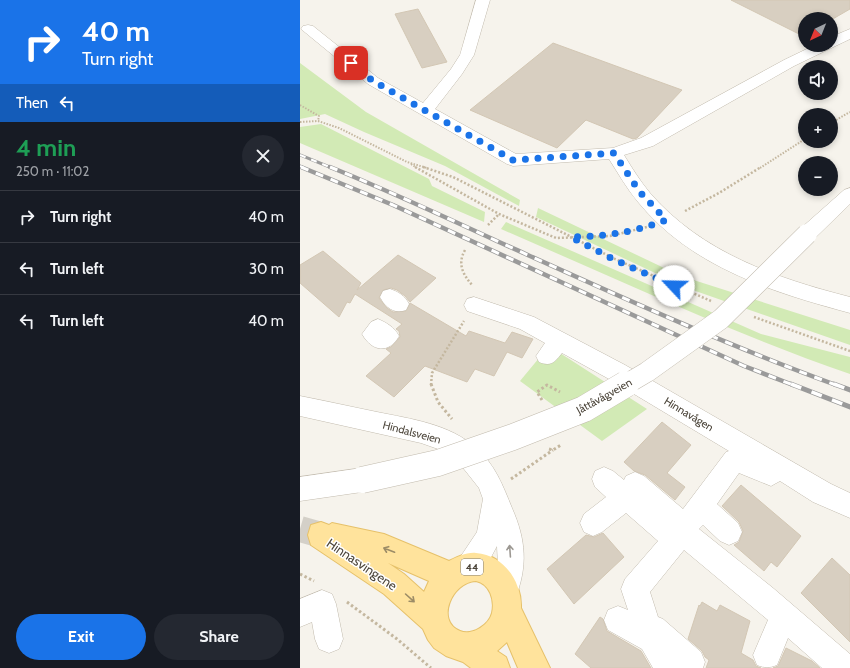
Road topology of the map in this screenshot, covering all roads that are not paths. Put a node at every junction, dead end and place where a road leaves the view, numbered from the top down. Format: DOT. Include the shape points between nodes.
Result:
graph roads {
  1 [pos="483,0"];
  2 [pos="308,29"];
  3 [pos="850,33"];
  4 [pos="838,39"];
  5 [pos="811,52"];
  6 [pos="425,111"];
  7 [pos="614,153"];
  8 [pos="850,194"];
  9 [pos="850,304"];
  10 [pos="484,313"];
  11 [pos="300,406"];
  12 [pos="604,480"];
  13 [pos="300,489"];
  14 [pos="630,490"];
  15 [pos="822,493"];
  16 [pos="494,496"];
  17 [pos="701,506"];
  18 [pos="850,506"];
  19 [pos="593,523"];
  20 [pos="729,532"];
  21 [pos="681,533"];
  22 [pos="459,572"];
  23 [pos="506,600"];
  24 [pos="300,613"];
  25 [pos="784,616"];
  26 [pos="434,620"];
  27 [pos="618,620"];
  28 [pos="649,631"];
  29 [pos="329,639"];
  30 [pos="470,648"];
  31 [pos="767,655"];
  32 [pos="680,665"];
  33 [pos="495,668"];
  34 [pos="535,668"];
  35 [pos="844,668"];
  1 -- 6 [label="street" via="467,55"];
  2 -- 6 [label="street" via="373,81"];
  3 -- 4 [label="street"];
  5 -- 7 [label="street" via="647,142"];
  6 -- 7 [label="street" via="513,160"];
  7 -- 9 [label="street" via="639,191 666,220 707,251 786,288"];
  8 -- 13 [label="street, Jåttåvågveien, bridge" via="720,319 647,372 584,409 513,438 438,463 362,480"];
  10 -- 15 [label="street, Hinnavågen" via="527,323 553,348 617,372"];
  11 -- 16 [label="street, Hindalsveien" via="437,436 468,456 488,480"];
  12 -- 14 [label="street"];
  14 -- 19 [label="street"];
  14 -- 21 [label="street"];
  15 -- 17 [label="street" via="734,460"];
  15 -- 18 [label="street, Hinnavågen"];
  16 -- 22 [label="street" via="493,521 488,540 482,550"];
  23 -- 16 [label="street, Hindalsveien, one-way" via="512,566 510,546 506,524"];
  17 -- 20 [label="street"];
  17 -- 21 [label="street"];
  21 -- 25 [label="street"];
  21 -- 28 [label="street" via="635,589"];
  22 -- 23 [label="main road, 44" via="476,567 490,571 498,578"];
  22 -- 26 [label="main road, 44" via="441,586 435,601"];
  22 -- 26 [label="main road, Hinnasvingene / 44, one-way" via="384,548 321,535 394,584"];
  23 -- 30 [label="main road" via="504,622 497,634 484,644"];
  23 -- 34 [label="main road, 44"];
  24 -- 29 [label="street" via="322,604"];
  25 -- 31 [label="street"];
  25 -- 35 [label="street"];
  26 -- 30 [label="main road, 44" via="448,642 457,647"];
  27 -- 28 [label="street"];
  28 -- 32 [label="street"];
  30 -- 33 [label="main road, 44"];
}
